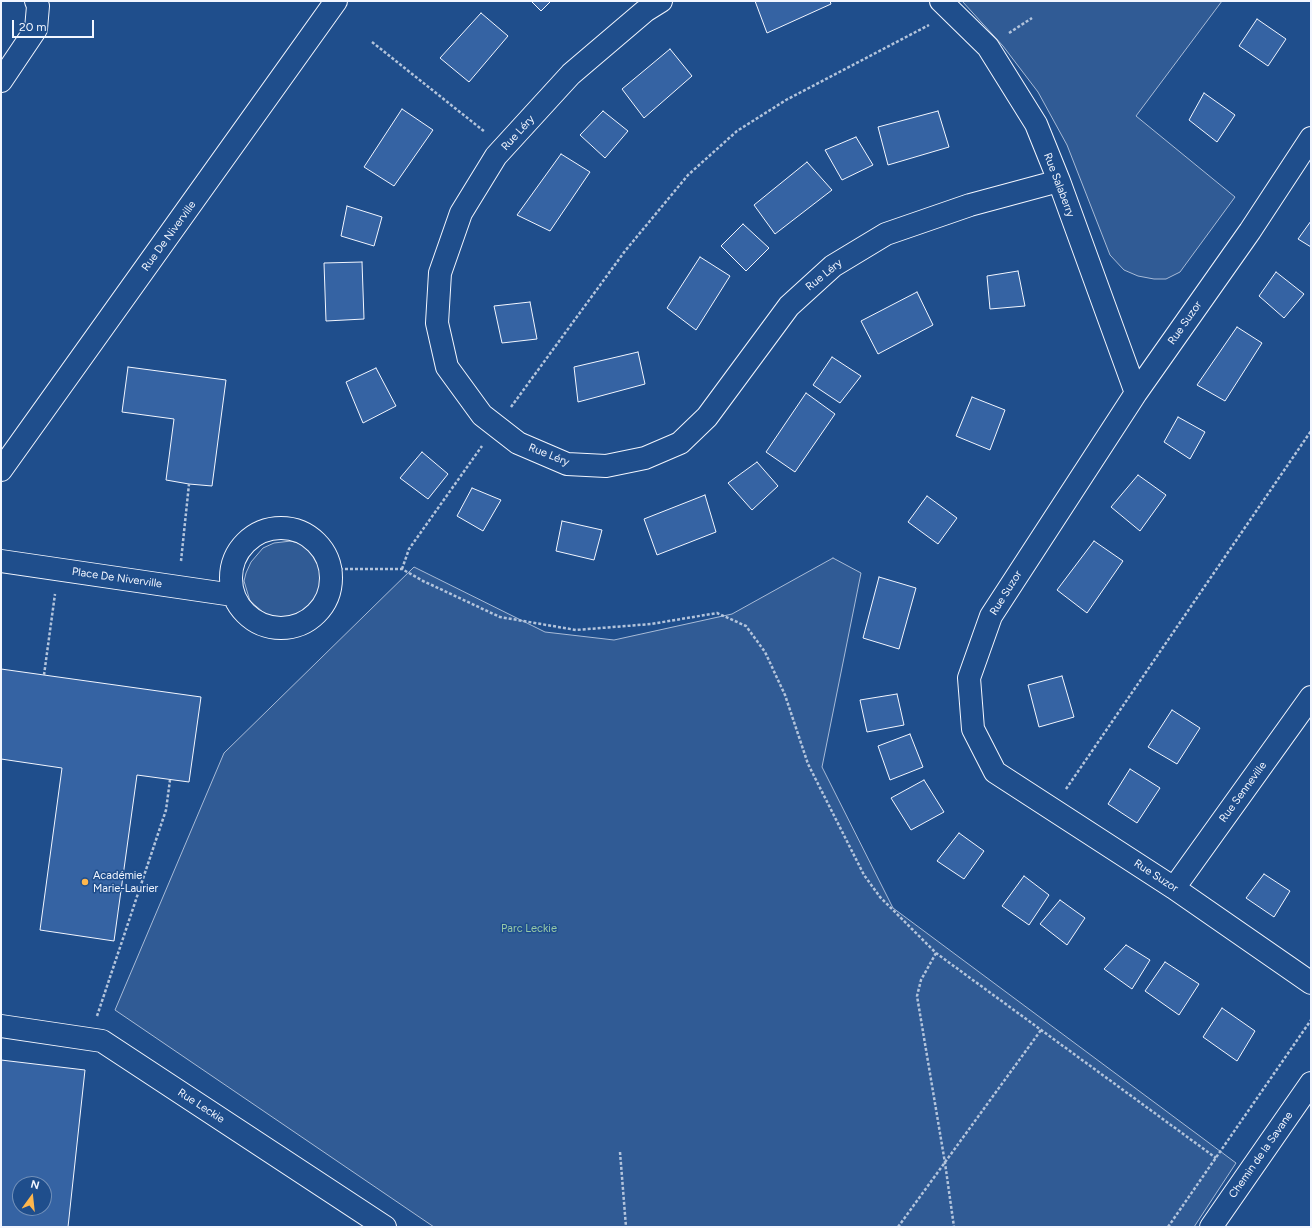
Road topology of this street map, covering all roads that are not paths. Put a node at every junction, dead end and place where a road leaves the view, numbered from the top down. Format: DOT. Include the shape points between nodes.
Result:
graph roads {
  1 [pos="36,1"];
  2 [pos="336,1"];
  3 [pos="661,1"];
  4 [pos="947,7"];
  5 [pos="1,81"];
  6 [pos="1311,138"];
  7 [pos="1058,181"];
  8 [pos="1136,394"];
  9 [pos="1,470"];
  10 [pos="1,562"];
  11 [pos="233,595"];
  12 [pos="1311,697"];
  13 [pos="1174,888"];
  14 [pos="1311,983"];
  15 [pos="1,1026"];
  16 [pos="1311,1084"];
  17 [pos="385,1227"];
  18 [pos="1211,1227"];
  1 -- 5 [label="street" via="36,29"];
  2 -- 9 [label="street, Rue De Niverville"];
  3 -- 7 [label="street, Rue Léry" via="645,11 572,74 496,156 460,213 440,273 437,323 447,367 482,415 518,443 567,464 606,466 645,458 680,443 707,417 789,306 833,266 886,234 970,205"];
  4 -- 7 [label="street, Rue Salaberry" via="988,47 1036,124"];
  6 -- 8 [label="street, Rue Suzor" via="1250,231"];
  7 -- 8 [label="street, Rue Salaberry"];
  8 -- 13 [label="street, Rue Suzor" via="991,616 969,678 974,729 995,772"];
  10 -- 11 [label="street, Place De Niverville"];
  11 -- 11 [label="street" via="243,612 259,624 278,628 298,625 315,616 327,600 331,580 328,561 318,544 303,533 284,528 264,530 247,540 235,556 230,575"];
  12 -- 13 [label="street, Rue Senneville"];
  13 -- 14 [label="street, Rue Suzor"];
  15 -- 17 [label="street, Rue Leckie" via="102,1041"];
  16 -- 18 [label="street, Chemin de la Savane"];
}
